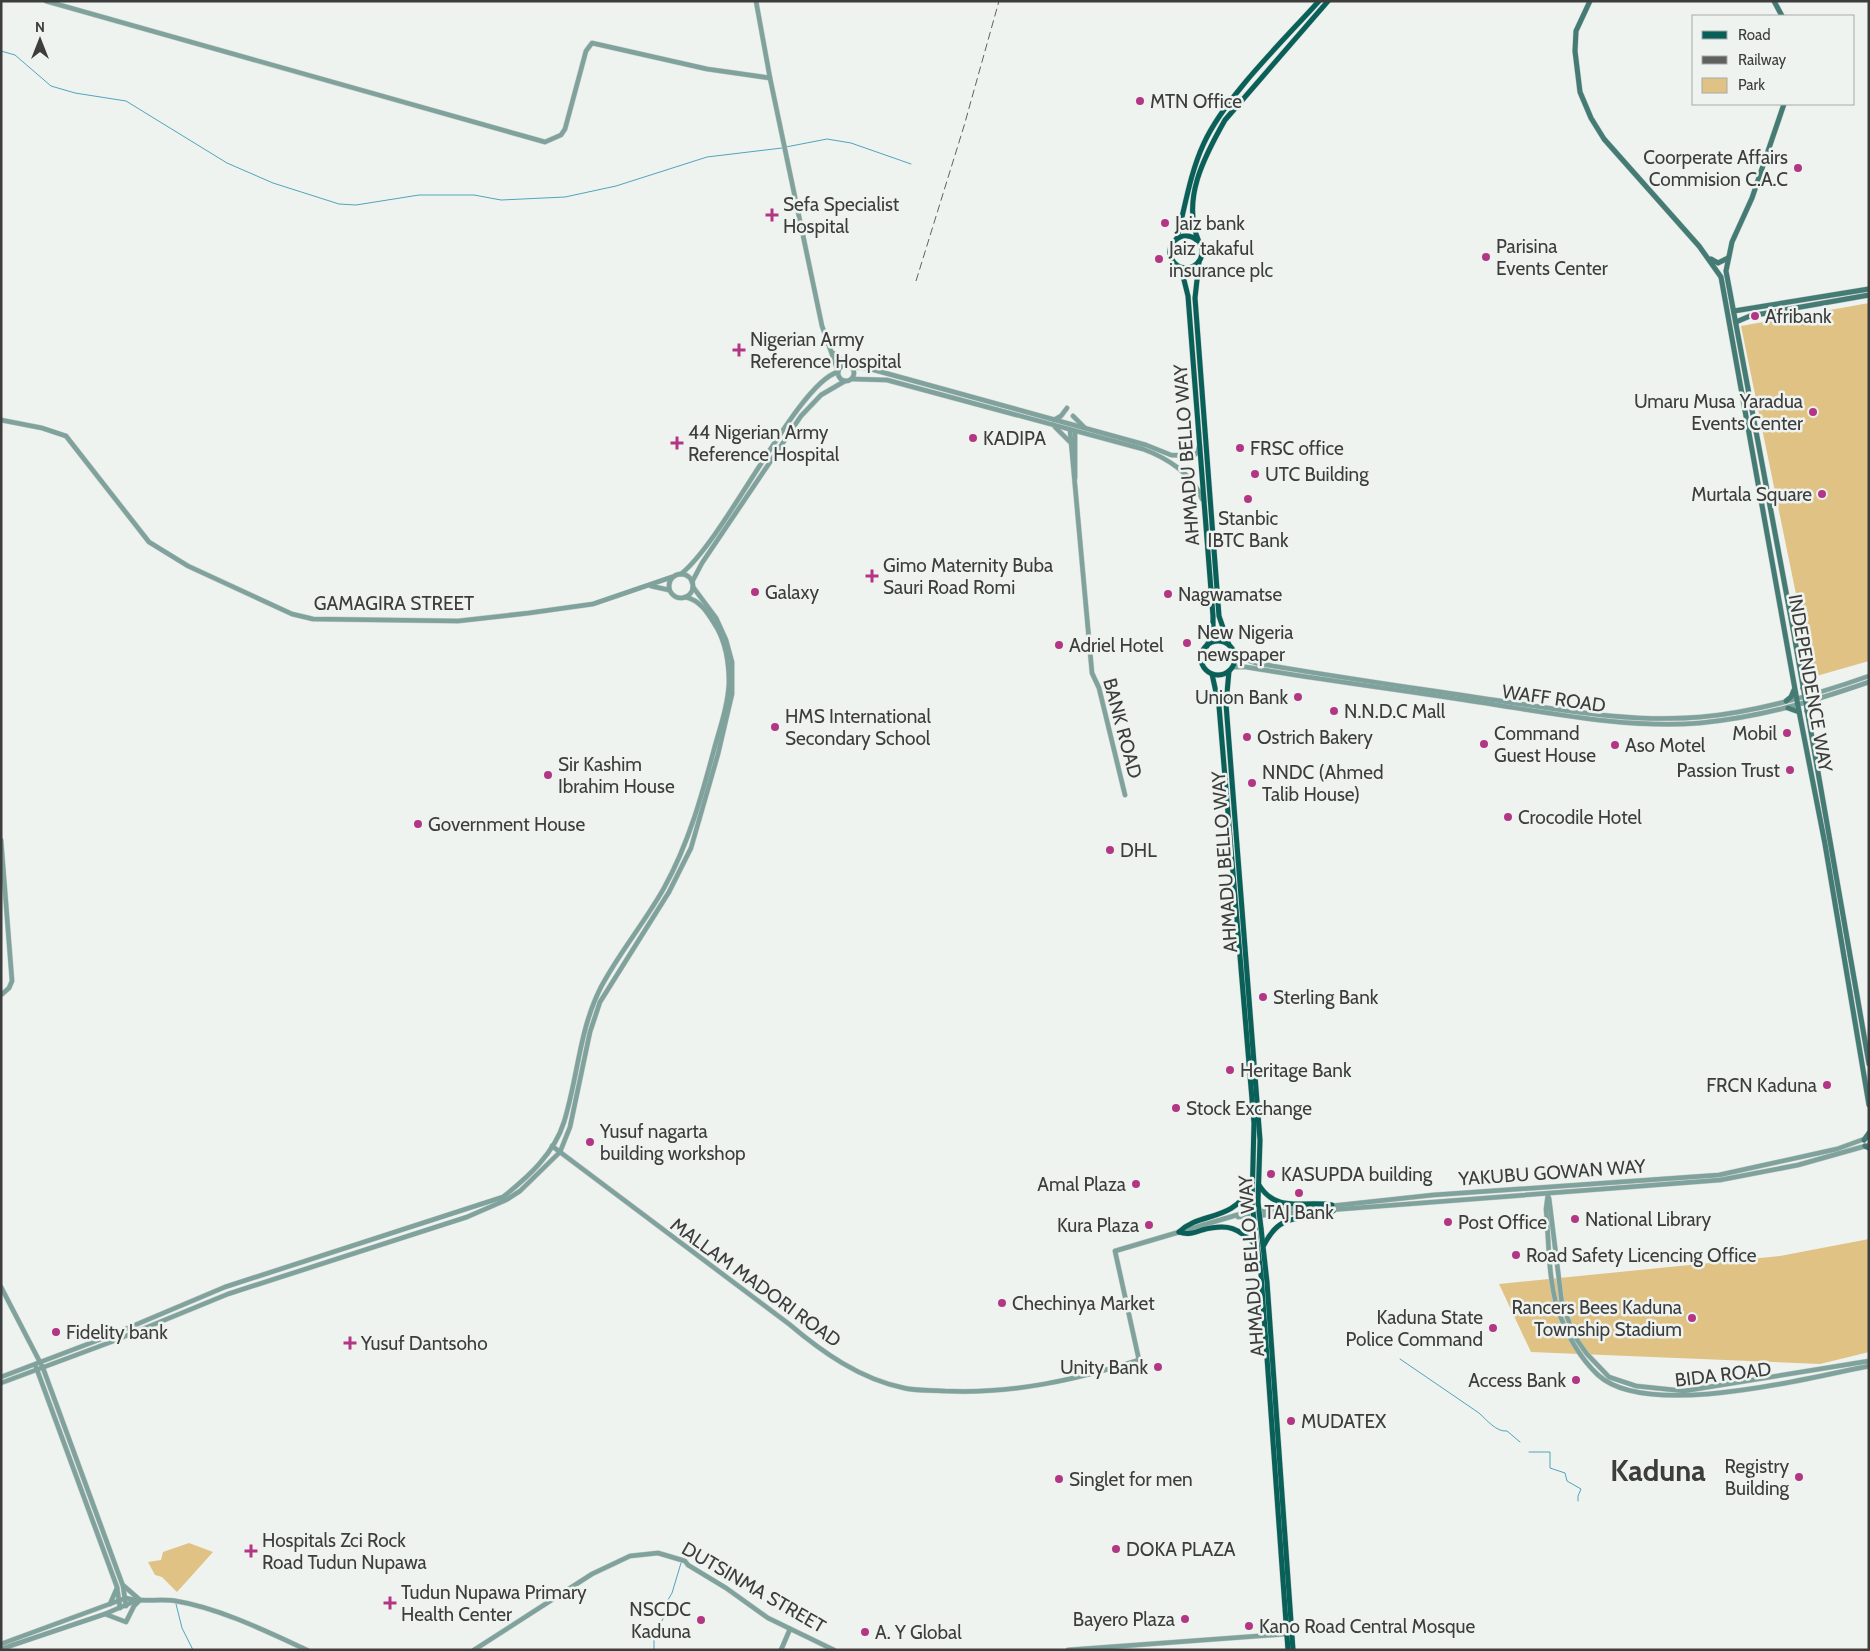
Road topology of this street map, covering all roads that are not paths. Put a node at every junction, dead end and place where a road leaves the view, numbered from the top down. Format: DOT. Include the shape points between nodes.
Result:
graph roads {
  1 [pos="46,1"];
  2 [pos="756,1"];
  3 [pos="1319,1"];
  4 [pos="1328,1"];
  5 [pos="1590,1"];
  6 [pos="1774,1"];
  7 [pos="1781,15"];
  8 [pos="770,78"];
  9 [pos="1784,105"];
  10 [pos="1177,238"];
  11 [pos="1199,242"];
  12 [pos="1708,258"];
  13 [pos="1728,258"];
  14 [pos="1200,262"];
  15 [pos="1175,264"];
  16 [pos="1869,289"];
  17 [pos="1869,295"];
  18 [pos="1734,311"];
  19 [pos="1736,322"];
  20 [pos="832,352"];
  21 [pos="849,366"];
  22 [pos="838,372"];
  23 [pos="852,379"];
  24 [pos="845,381"];
  25 [pos="1067,408"];
  26 [pos="1073,416"];
  27 [pos="1,420"];
  28 [pos="1054,420"];
  29 [pos="1055,426"];
  30 [pos="1086,428"];
  31 [pos="1072,431"];
  32 [pos="1086,434"];
  33 [pos="1073,443"];
  34 [pos="1200,443"];
  35 [pos="1205,508"];
  36 [pos="681,574"];
  37 [pos="672,577"];
  38 [pos="692,584"];
  39 [pos="644,586"];
  40 [pos="669,590"];
  41 [pos="685,597"];
  42 [pos="1229,645"];
  43 [pos="1207,646"];
  44 [pos="1235,656"];
  45 [pos="1231,669"];
  46 [pos="1212,674"];
  47 [pos="1869,676"];
  48 [pos="1869,682"];
  49 [pos="1795,687"];
  50 [pos="1803,688"];
  51 [pos="1816,694"];
  52 [pos="1804,696"];
  53 [pos="1796,698"];
  54 [pos="1786,701"];
  55 [pos="1816,701"];
  56 [pos="1806,704"];
  57 [pos="1798,706"];
  58 [pos="1788,708"];
  59 [pos="1807,711"];
  60 [pos="1800,713"];
  61 [pos="1620,717"];
  62 [pos="1620,722"];
  63 [pos="1125,795"];
  64 [pos="1,840"];
  65 [pos="1,995"];
  66 [pos="1869,1064"];
  67 [pos="1869,1105"];
  68 [pos="1869,1133"];
  69 [pos="1866,1138"];
  70 [pos="552,1146"];
  71 [pos="1867,1146"];
  72 [pos="560,1152"];
  73 [pos="1256,1184"];
  74 [pos="1546,1187"];
  75 [pos="1548,1194"];
  76 [pos="1333,1208"];
  77 [pos="1258,1228"];
  78 [pos="1179,1232"];
  79 [pos="1257,1246"];
  80 [pos="1264,1246"];
  81 [pos="1115,1251"];
  82 [pos="1,1287"];
  83 [pos="1869,1360"];
  84 [pos="38,1363"];
  85 [pos="1869,1366"];
  86 [pos="43,1368"];
  87 [pos="36,1370"];
  88 [pos="1,1377"];
  89 [pos="1,1383"];
  90 [pos="1690,1390"];
  91 [pos="1691,1396"];
  92 [pos="120,1586"];
  93 [pos="126,1598"];
  94 [pos="120,1600"];
  95 [pos="138,1600"];
  96 [pos="110,1604"];
  97 [pos="126,1606"];
  98 [pos="120,1608"];
  99 [pos="105,1614"];
  100 [pos="790,1629"];
  101 [pos="1286,1634"];
  102 [pos="1,1644"];
  103 [pos="1,1649"];
  104 [pos="307,1650"];
  105 [pos="474,1650"];
  106 [pos="781,1650"];
  107 [pos="834,1650"];
  108 [pos="1068,1650"];
  109 [pos="1288,1650"];
  110 [pos="1293,1650"];
  1 -- 8 [label="street" via="545,142 561,135 565,129 586,51 592,43 707,69"];
  2 -- 8 [label="street"];
  3 -- 10 [label="main road" via="1236,95 1205,140 1195,164"];
  4 -- 11 [label="main road" via="1225,120 1214,140 1197,180 1191,205 1192,224"];
  5 -- 12 [label="main road" via="1576,30 1575,51 1580,92 1590,118 1604,139"];
  6 -- 7 [label="main road"];
  8 -- 20 [label="street" via="822,326"];
  9 -- 13 [label="main road, INDEPENDENCE WAY"];
  10 -- 11 [label="main road" via="1189,236"];
  10 -- 15 [label="main road" via="1170,252"];
  11 -- 14 [label="main road" via="1203,250"];
  12 -- 13 [label="main road" via="1718,263"];
  12 -- 49 [label="main road, INDEPENDENCE WAY" via="1721,277"];
  13 -- 18 [label="main road, INDEPENDENCE WAY" via="1727,278"];
  14 -- 15 [label="main road" via="1188,268"];
  14 -- 42 [label="main road, AHMADU BELLO WAY" via="1195,298 1219,616"];
  15 -- 34 [label="main road, AHMADU BELLO WAY" via="1182,272 1188,296"];
  16 -- 18 [label="main road"];
  17 -- 19 [label="main road" via="1750,316"];
  18 -- 19 [label="main road, INDEPENDENCE WAY"];
  19 -- 50 [label="main road, INDEPENDENCE WAY"];
  20 -- 21 [label="street"];
  20 -- 22 [label="street"];
  21 -- 22 [label="street" via="841,366"];
  21 -- 23 [label="street" via="854,374"];
  21 -- 28 [label="street" via="867,368"];
  22 -- 24 [label="street"];
  22 -- 36 [label="street" via="827,377 805,399 714,538"];
  23 -- 24 [label="street"];
  23 -- 29 [label="street" via="887,380"];
  24 -- 38 [label="street" via="820,395 801,416 698,569"];
  25 -- 28 [label="street"];
  26 -- 30 [label="street"];
  27 -- 39 [label="street, GAMAGIRA STREET" via="66,436 145,536 159,549 223,583 305,617 458,621 592,604"];
  28 -- 30 [label="street"];
  29 -- 31 [label="street"];
  29 -- 33 [label="street"];
  30 -- 34 [label="street" via="1176,456 1193,456 1198,452"];
  31 -- 32 [label="street"];
  31 -- 33 [label="street, BANK ROAD"];
  32 -- 33 [label="street"];
  32 -- 35 [label="street" via="1143,449 1173,464 1191,481"];
  33 -- 63 [label="street, BANK ROAD" via="1072,473 1092,673 1099,688"];
  34 -- 35 [label="main road, AHMADU BELLO WAY"];
  35 -- 43 [label="main road, AHMADU BELLO WAY" via="1213,624"];
  36 -- 37 [label="street"];
  36 -- 38 [label="street"];
  37 -- 39 [label="street, GAMAGIRA STREET"];
  37 -- 40 [label="street"];
  38 -- 41 [label="street" via="690,593"];
  38 -- 72 [label="street" via="716,618 726,640 732,662 732,694 691,848 669,892 600,1002 590,1032 570,1127"];
  39 -- 40 [label="street, GAMAGIRA STREET"];
  40 -- 41 [label="street" via="676,597"];
  41 -- 70 [label="street" via="701,605 722,641 729,673 724,711 686,846 664,888 601,987 590,1011 583,1030 564,1123"];
  42 -- 43 [label="main road" via="1220,641"];
  42 -- 44 [label="main road"];
  43 -- 46 [label="main road" via="1202,661"];
  44 -- 45 [label="main road"];
  44 -- 61 [label="street, WAFF ROAD" via="1246,662"];
  45 -- 46 [label="main road"];
  45 -- 62 [label="street, WAFF ROAD" via="1246,667"];
  45 -- 73 [label="main road, AHMADU BELLO WAY" via="1226,704 1260,1140"];
  46 -- 73 [label="main road, AHMADU BELLO WAY" via="1219,706 1252,1098"];
  47 -- 51 [label="street, WAFF ROAD"];
  48 -- 55 [label="street, WAFF ROAD"];
  49 -- 53 [label="main road, INDEPENDENCE WAY"];
  49 -- 54 [label="main road" via="1792,698"];
  50 -- 51 [label="main road"];
  50 -- 52 [label="main road, INDEPENDENCE WAY"];
  51 -- 52 [label="street, WAFF ROAD"];
  52 -- 53 [label="street, WAFF ROAD"];
  52 -- 56 [label="main road, INDEPENDENCE WAY"];
  53 -- 54 [label="street, WAFF ROAD"];
  53 -- 57 [label="main road, INDEPENDENCE WAY"];
  54 -- 61 [label="street, WAFF ROAD" via="1702,717"];
  55 -- 56 [label="street, WAFF ROAD"];
  55 -- 59 [label="main road"];
  56 -- 57 [label="street, WAFF ROAD"];
  56 -- 59 [label="main road, INDEPENDENCE WAY"];
  57 -- 58 [label="street, WAFF ROAD"];
  57 -- 60 [label="main road, INDEPENDENCE WAY"];
  58 -- 60 [label="main road"];
  58 -- 62 [label="street, WAFF ROAD" via="1699,723"];
  59 -- 66 [label="main road, INDEPENDENCE WAY"];
  60 -- 67 [label="main road, INDEPENDENCE WAY"];
  61 -- 62 [label="street"];
  64 -- 65 [label="street" via="12,981"];
  68 -- 69 [label="main road"];
  69 -- 74 [label="street, YAKUBU GOWAN WAY" via="1837,1150 1727,1173"];
  70 -- 72 [label="street, MALLAM MADORI ROAD"];
  70 -- 84 [label="street" via="529,1176 503,1197 225,1287"];
  71 -- 75 [label="street, YAKUBU GOWAN WAY" via="1798,1165 1720,1180"];
  72 -- 81 [label="street, MALLAM MADORI ROAD" via="819,1350 854,1369 912,1389 999,1391 1077,1378 1139,1360"];
  72 -- 86 [label="street" via="520,1191 466,1217 228,1294"];
  73 -- 76 [label="main road" via="1279,1203 1317,1203"];
  73 -- 77 [label="main road, AHMADU BELLO WAY, bridge"];
  73 -- 78 [label="main road" via="1234,1207 1216,1217 1185,1226"];
  74 -- 75 [label="street, BIDA ROAD"];
  74 -- 76 [label="street, YAKUBU GOWAN WAY" via="1433,1195"];
  75 -- 76 [label="street, YAKUBU GOWAN WAY"];
  75 -- 90 [label="street, BIDA ROAD" via="1562,1304 1587,1354 1602,1371 1619,1380 1662,1390"];
  75 -- 91 [label="street, BIDA ROAD" via="1546,1208 1554,1290 1562,1319 1581,1355 1598,1375 1617,1385 1660,1396"];
  76 -- 78 [label="street, YAKUBU GOWAN WAY" via="1235,1217"];
  76 -- 80 [label="main road" via="1283,1221 1276,1226"];
  77 -- 79 [label="main road, AHMADU BELLO WAY"];
  77 -- 80 [label="main road, AHMADU BELLO WAY"];
  78 -- 79 [label="main road" via="1188,1234 1223,1226 1243,1233"];
  78 -- 81 [label="street, YAKUBU GOWAN WAY"];
  79 -- 101 [label="main road, AHMADU BELLO WAY"];
  80 -- 110 [label="main road, AHMADU BELLO WAY"];
  82 -- 84 [label="street"];
  83 -- 90 [label="street, BIDA ROAD"];
  84 -- 86 [label="street"];
  84 -- 87 [label="street"];
  84 -- 88 [label="street"];
  85 -- 91 [label="street, BIDA ROAD"];
  86 -- 87 [label="street"];
  86 -- 92 [label="street"];
  87 -- 89 [label="street"];
  87 -- 92 [label="street"];
  90 -- 91 [label="street"];
  92 -- 93 [label="street"];
  92 -- 94 [label="street"];
  92 -- 95 [label="street"];
  92 -- 96 [label="street"];
  93 -- 94 [label="street"];
  93 -- 95 [label="street"];
  93 -- 97 [label="street"];
  94 -- 96 [label="street"];
  94 -- 98 [label="street"];
  95 -- 97 [label="street"];
  95 -- 99 [label="street" via="126,1622"];
  95 -- 104 [label="street" via="176,1601 210,1610"];
  96 -- 102 [label="street"];
  97 -- 98 [label="street"];
  98 -- 99 [label="street"];
  99 -- 103 [label="street"];
  100 -- 105 [label="street, DUTSINMA STREET" via="768,1618 685,1561 658,1553 630,1556 592,1574"];
  100 -- 106 [label="street"];
  100 -- 107 [label="street, DUTSINMA STREET"];
  101 -- 108 [label="street"];
  101 -- 109 [label="main road, AHMADU BELLO WAY"];
}
